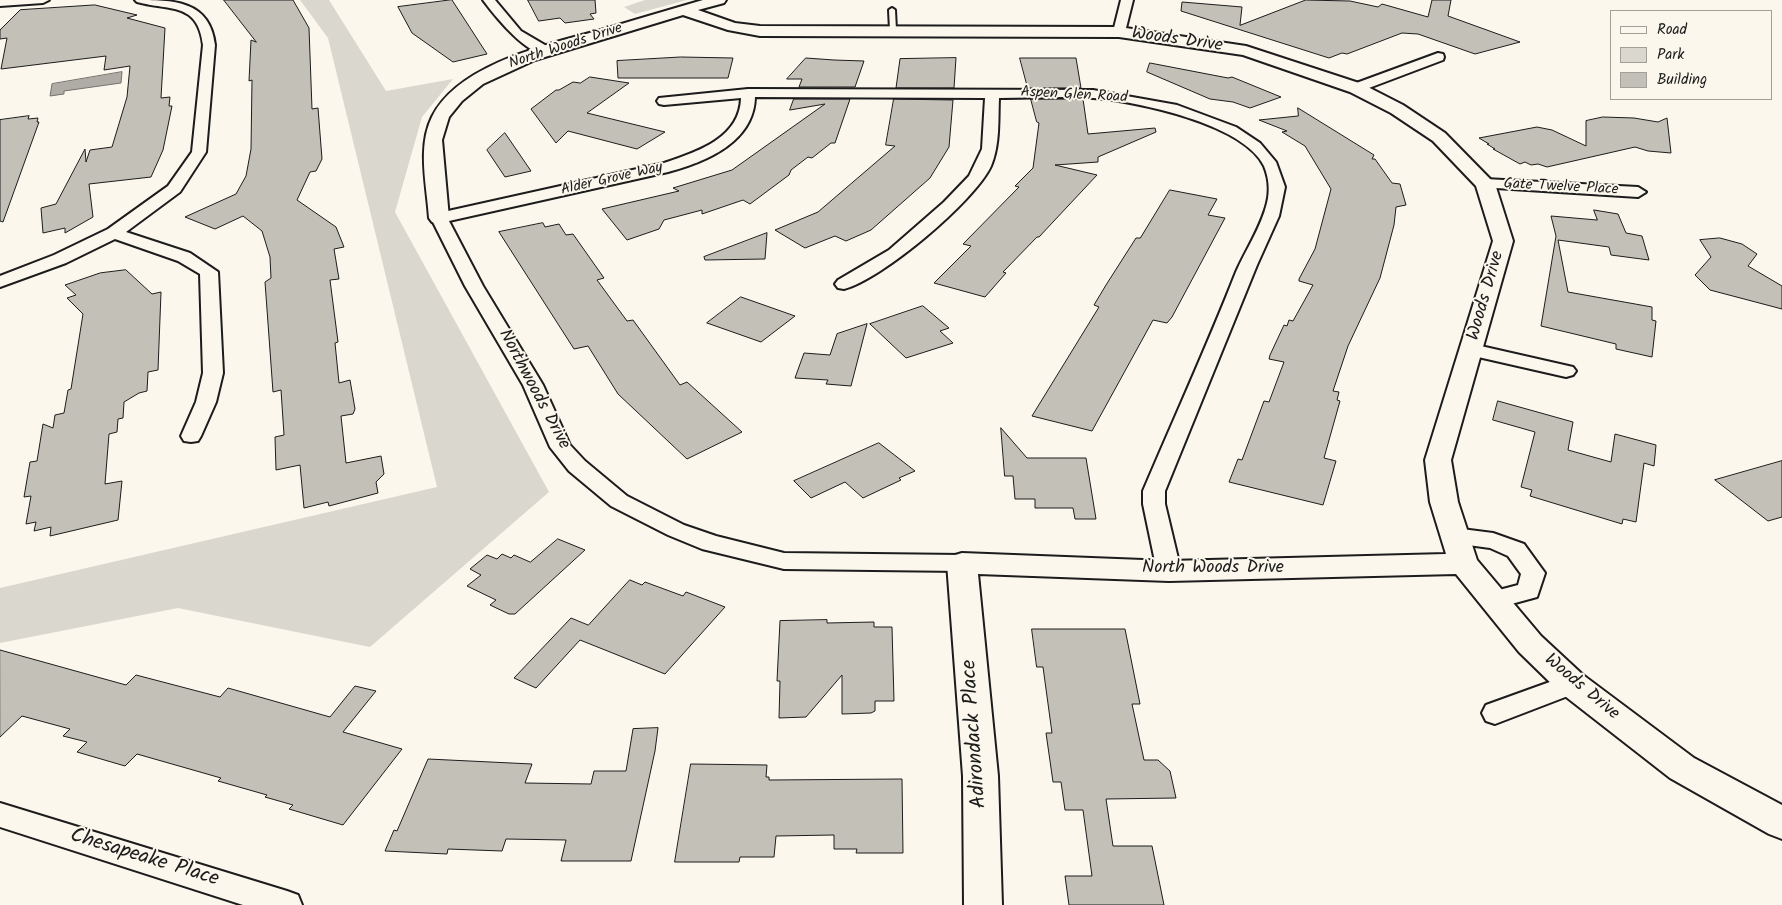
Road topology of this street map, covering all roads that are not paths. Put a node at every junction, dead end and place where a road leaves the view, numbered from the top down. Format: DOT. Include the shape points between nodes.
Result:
graph roads {
  1 [pos="43,0"];
  2 [pos="141,0"];
  3 [pos="489,0"];
  4 [pos="720,0"];
  5 [pos="1127,0"];
  6 [pos="0,3"];
  7 [pos="683,10"];
  8 [pos="1119,32"];
  9 [pos="546,51"];
  10 [pos="1438,57"];
  11 [pos="1356,88"];
  12 [pos="748,93"];
  13 [pos="992,93"];
  14 [pos="664,101"];
  15 [pos="1485,184"];
  16 [pos="1638,192"];
  17 [pos="438,218"];
  18 [pos="114,233"];
  19 [pos="0,282"];
  20 [pos="844,284"];
  21 [pos="1472,350"];
  22 [pos="1566,371"];
  23 [pos="191,436"];
  24 [pos="1454,536"];
  25 [pos="962,563"];
  26 [pos="1464,564"];
  27 [pos="1169,571"];
  28 [pos="1492,600"];
  29 [pos="1572,684"];
  30 [pos="1495,713"];
  31 [pos="0,815"];
  32 [pos="1782,823"];
  33 [pos="287,905"];
  34 [pos="983,905"];
  1 -- 6 [label="street"];
  2 -- 18 [label="street" via="180,7 198,17 208,29 199,152 174,189"];
  3 -- 9 [label="street" via="517,34"];
  4 -- 7 [label="street, North Woods Drive"];
  5 -- 8 [label="street"];
  7 -- 8 [label="street, Woods Drive" via="733,27 760,31 893,20"];
  7 -- 9 [label="street, North Woods Drive"];
  8 -- 11 [label="street, Woods Drive" via="1246,51"];
  9 -- 17 [label="street, North Woods Drive" via="479,80 455,99 439,119 433,140"];
  10 -- 11 [label="street"];
  11 -- 15 [label="street, Woods Drive" via="1397,109 1439,137"];
  12 -- 13 [label="street, Aspen Glen Road"];
  12 -- 14 [label="street, Aspen Glen Road"];
  12 -- 17 [label="street, Alder Grove Way" via="750,106 738,130 698,156 668,167"];
  13 -- 20 [label="street" via="990,149 975,179 895,254"];
  13 -- 27 [label="street, Aspen Glen Road" via="1093,94 1129,98 1181,110 1214,122 1242,138 1263,156 1275,176 1277,196 1271,216 1154,491"];
  15 -- 16 [label="street, Gate Twelve Place"];
  15 -- 21 [label="street, Woods Drive" via="1503,241"];
  17 -- 25 [label="street, Northwoods Drive" via="533,385 561,448 590,478 619,500 676,530 710,543 784,561"];
  18 -- 19 [label="street" via="60,259"];
  18 -- 23 [label="street" via="184,257 209,272 213,373 206,402"];
  21 -- 22 [label="street"];
  21 -- 24 [label="street, Woods Drive" via="1438,460 1444,502"];
  24 -- 26 [label="street, Woods Drive"];
  24 -- 28 [label="street" via="1493,541 1516,550 1533,573 1528,591"];
  25 -- 27 [label="street, North Woods Drive"];
  25 -- 34 [label="street, Adirondack Place" via="975,695 985,869"];
  26 -- 27 [label="street, North Woods Drive"];
  26 -- 28 [label="street, Woods Drive"];
  28 -- 29 [label="street, Woods Drive" via="1530,644"];
  29 -- 30 [label="street"];
  29 -- 32 [label="street, Woods Drive" via="1682,768"];
  31 -- 33 [label="street, Chesapeake Place"];
}
